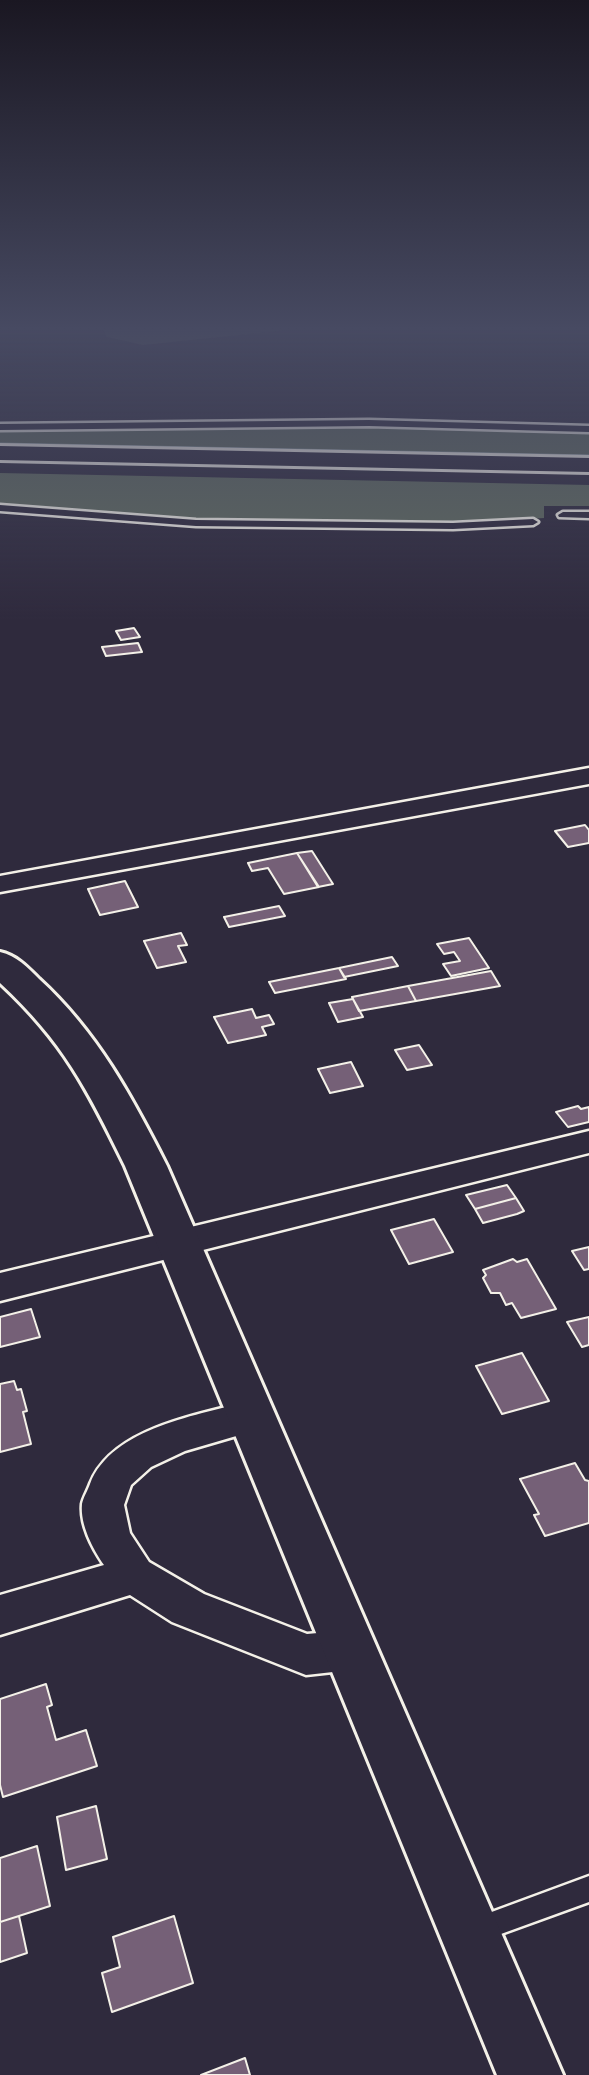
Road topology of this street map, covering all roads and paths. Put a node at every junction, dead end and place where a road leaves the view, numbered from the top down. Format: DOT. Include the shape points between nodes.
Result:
graph roads {
  1 [pos="510,427"];
  2 [pos="589,429"];
  3 [pos="0,453"];
  4 [pos="589,465"];
  5 [pos="0,467"];
  6 [pos="589,479"];
  7 [pos="0,508"];
  8 [pos="563,515"];
  9 [pos="589,515"];
  10 [pos="533,522"];
  11 [pos="589,776"];
  12 [pos="0,884"];
  13 [pos="0,963"];
  14 [pos="589,1142"];
  15 [pos="180,1243"];
  16 [pos="0,1287"];
  17 [pos="253,1416"];
  18 [pos="134,1574"];
  19 [pos="0,1615"];
  20 [pos="351,1650"];
  21 [pos="589,1889"];
  22 [pos="470,1933"];
  23 [pos="530,2075"];
  1 -- 2 [label="lane"];
  3 -- 4 [label="main road"];
  5 -- 6 [label="main road"];
  7 -- 10 [label="lane" via="196,523 453,526"];
  8 -- 9 [label="lane"];
  11 -- 12 [label="street"];
  13 -- 15 [label="main road" via="38,997 78,1044 112,1097"];
  14 -- 15 [label="street"];
  15 -- 16 [label="street"];
  15 -- 17 [label="main road"];
  17 -- 18 [label="street" via="175,1438 137,1455 114,1475 103,1505 110,1538"];
  17 -- 20 [label="main road"];
  18 -- 19 [label="street"];
  18 -- 20 [label="street" via="188,1608 306,1655"];
  20 -- 22 [label="main road"];
  21 -- 22 [label="lane"];
  22 -- 23 [label="main road"];
}
